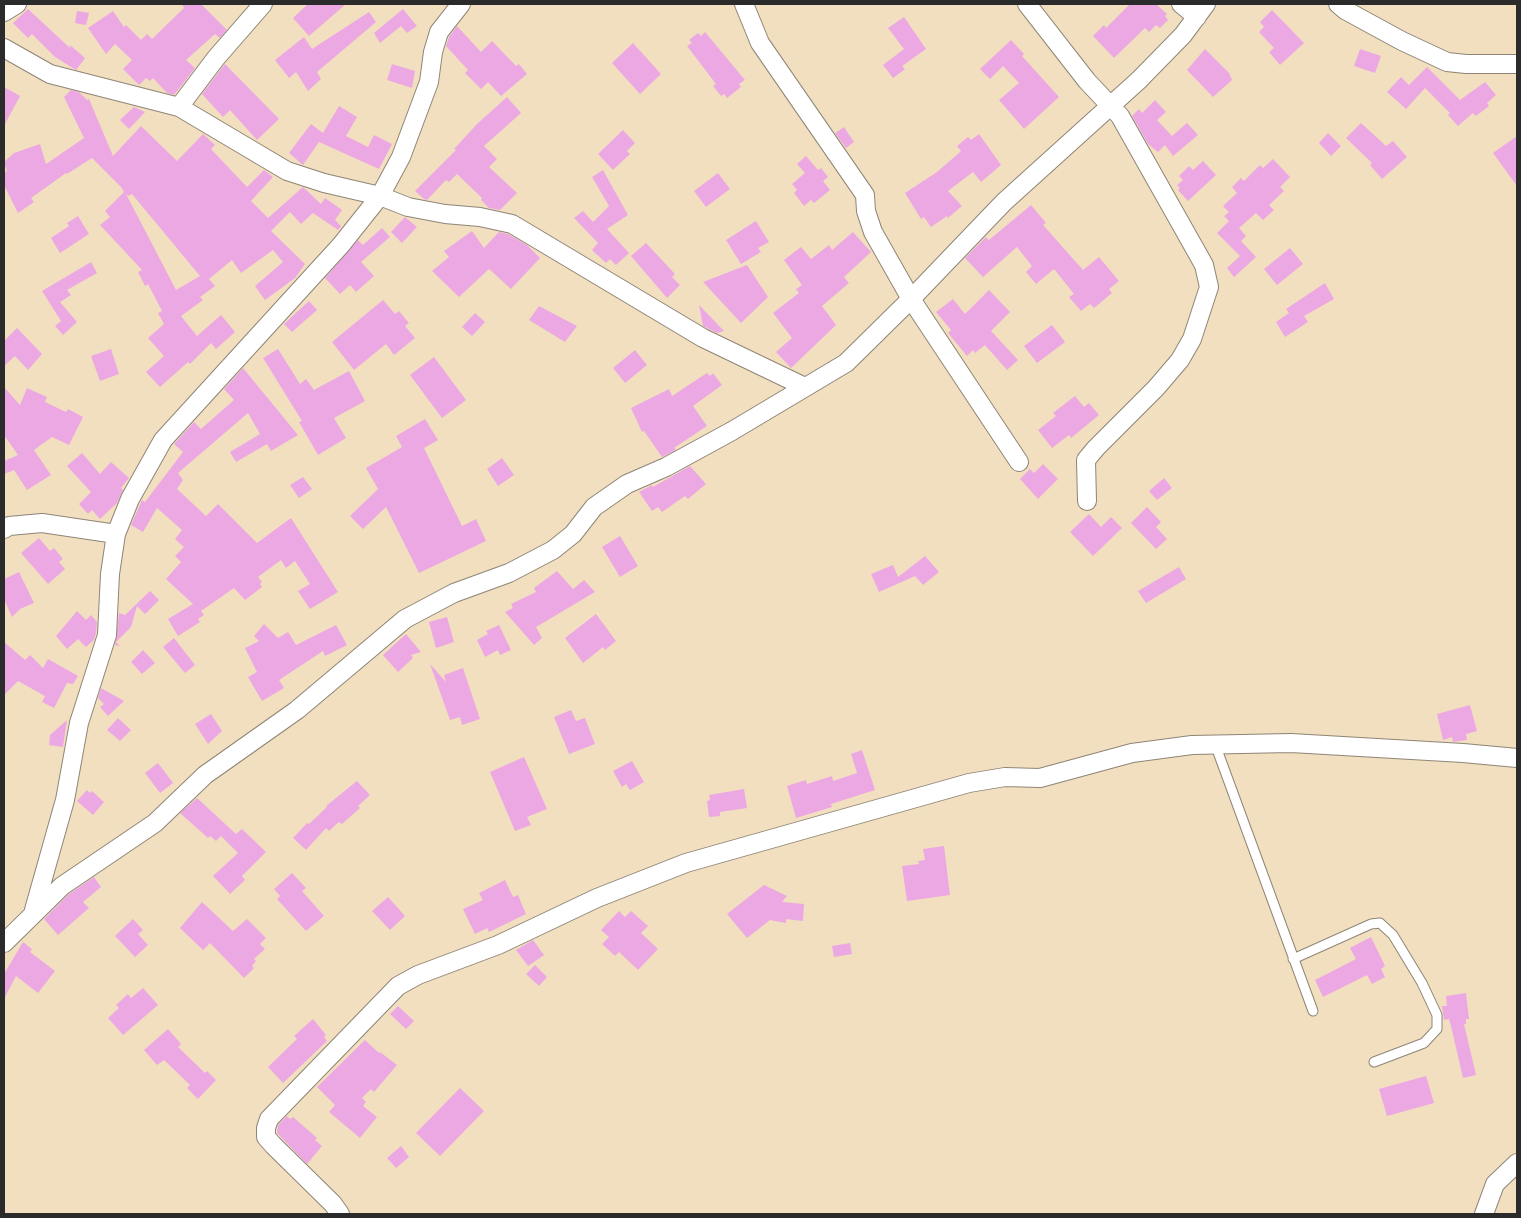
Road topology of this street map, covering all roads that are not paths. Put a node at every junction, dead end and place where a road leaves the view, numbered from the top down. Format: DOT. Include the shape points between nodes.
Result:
graph roads {
  1 [pos="16,4"];
  2 [pos="264,4"];
  3 [pos="461,4"];
  4 [pos="744,4"];
  5 [pos="1026,4"];
  6 [pos="1181,4"];
  7 [pos="1338,4"];
  8 [pos="1202,10"];
  9 [pos="4,12"];
  10 [pos="4,48"];
  11 [pos="1517,64"];
  12 [pos="1111,106"];
  13 [pos="179,107"];
  14 [pos="380,196"];
  15 [pos="911,300"];
  16 [pos="805,387"];
  17 [pos="1019,462"];
  18 [pos="1087,502"];
  19 [pos="4,529"];
  20 [pos="116,534"];
  21 [pos="1215,744"];
  22 [pos="1517,758"];
  23 [pos="34,911"];
  24 [pos="4,943"];
  25 [pos="1293,959"];
  26 [pos="1312,1012"];
  27 [pos="1374,1062"];
  28 [pos="1517,1163"];
  29 [pos="340,1214"];
  30 [pos="1484,1214"];
  1 -- 9 [label="street"];
  2 -- 13 [label="street"];
  3 -- 14 [label="street" via="439,32 429,82 401,157"];
  4 -- 15 [label="street" via="760,43 865,195 873,232"];
  5 -- 12 [label="street"];
  6 -- 8 [label="street"];
  7 -- 11 [label="street" via="1402,41 1447,62"];
  8 -- 12 [label="street" via="1183,35"];
  10 -- 13 [label="street" via="50,74"];
  12 -- 15 [label="street" via="1004,202"];
  12 -- 18 [label="street" via="1120,116 1204,264 1209,287 1192,339 1180,360 1086,460"];
  13 -- 14 [label="street" via="287,170 324,183"];
  14 -- 16 [label="street" via="408,207 512,224 703,338"];
  14 -- 20 [label="street" via="341,245 163,440 130,499"];
  15 -- 16 [label="street" via="846,363"];
  15 -- 17 [label="street"];
  16 -- 23 [label="street" via="683,458 627,484 594,507 573,534 553,550 509,573 454,593 405,619 296,710 205,776 155,823 62,886"];
  19 -- 20 [label="street" via="42,522"];
  20 -- 23 [label="street" via="107,635 79,723 65,800"];
  21 -- 22 [label="street" via="1291,743"];
  21 -- 25 [label="lane"];
  21 -- 29 [label="street" via="1132,754 1040,778 1006,777 969,783 686,863 597,898 498,945 406,980 269,1119 266,1128 266,1137"];
  23 -- 24 [label="street"];
  25 -- 26 [label="lane"];
  25 -- 27 [label="lane" via="1371,924 1380,923 1393,935 1430,999 1437,1015 1437,1029 1424,1044"];
  28 -- 30 [label="street" via="1495,1184"];
}
